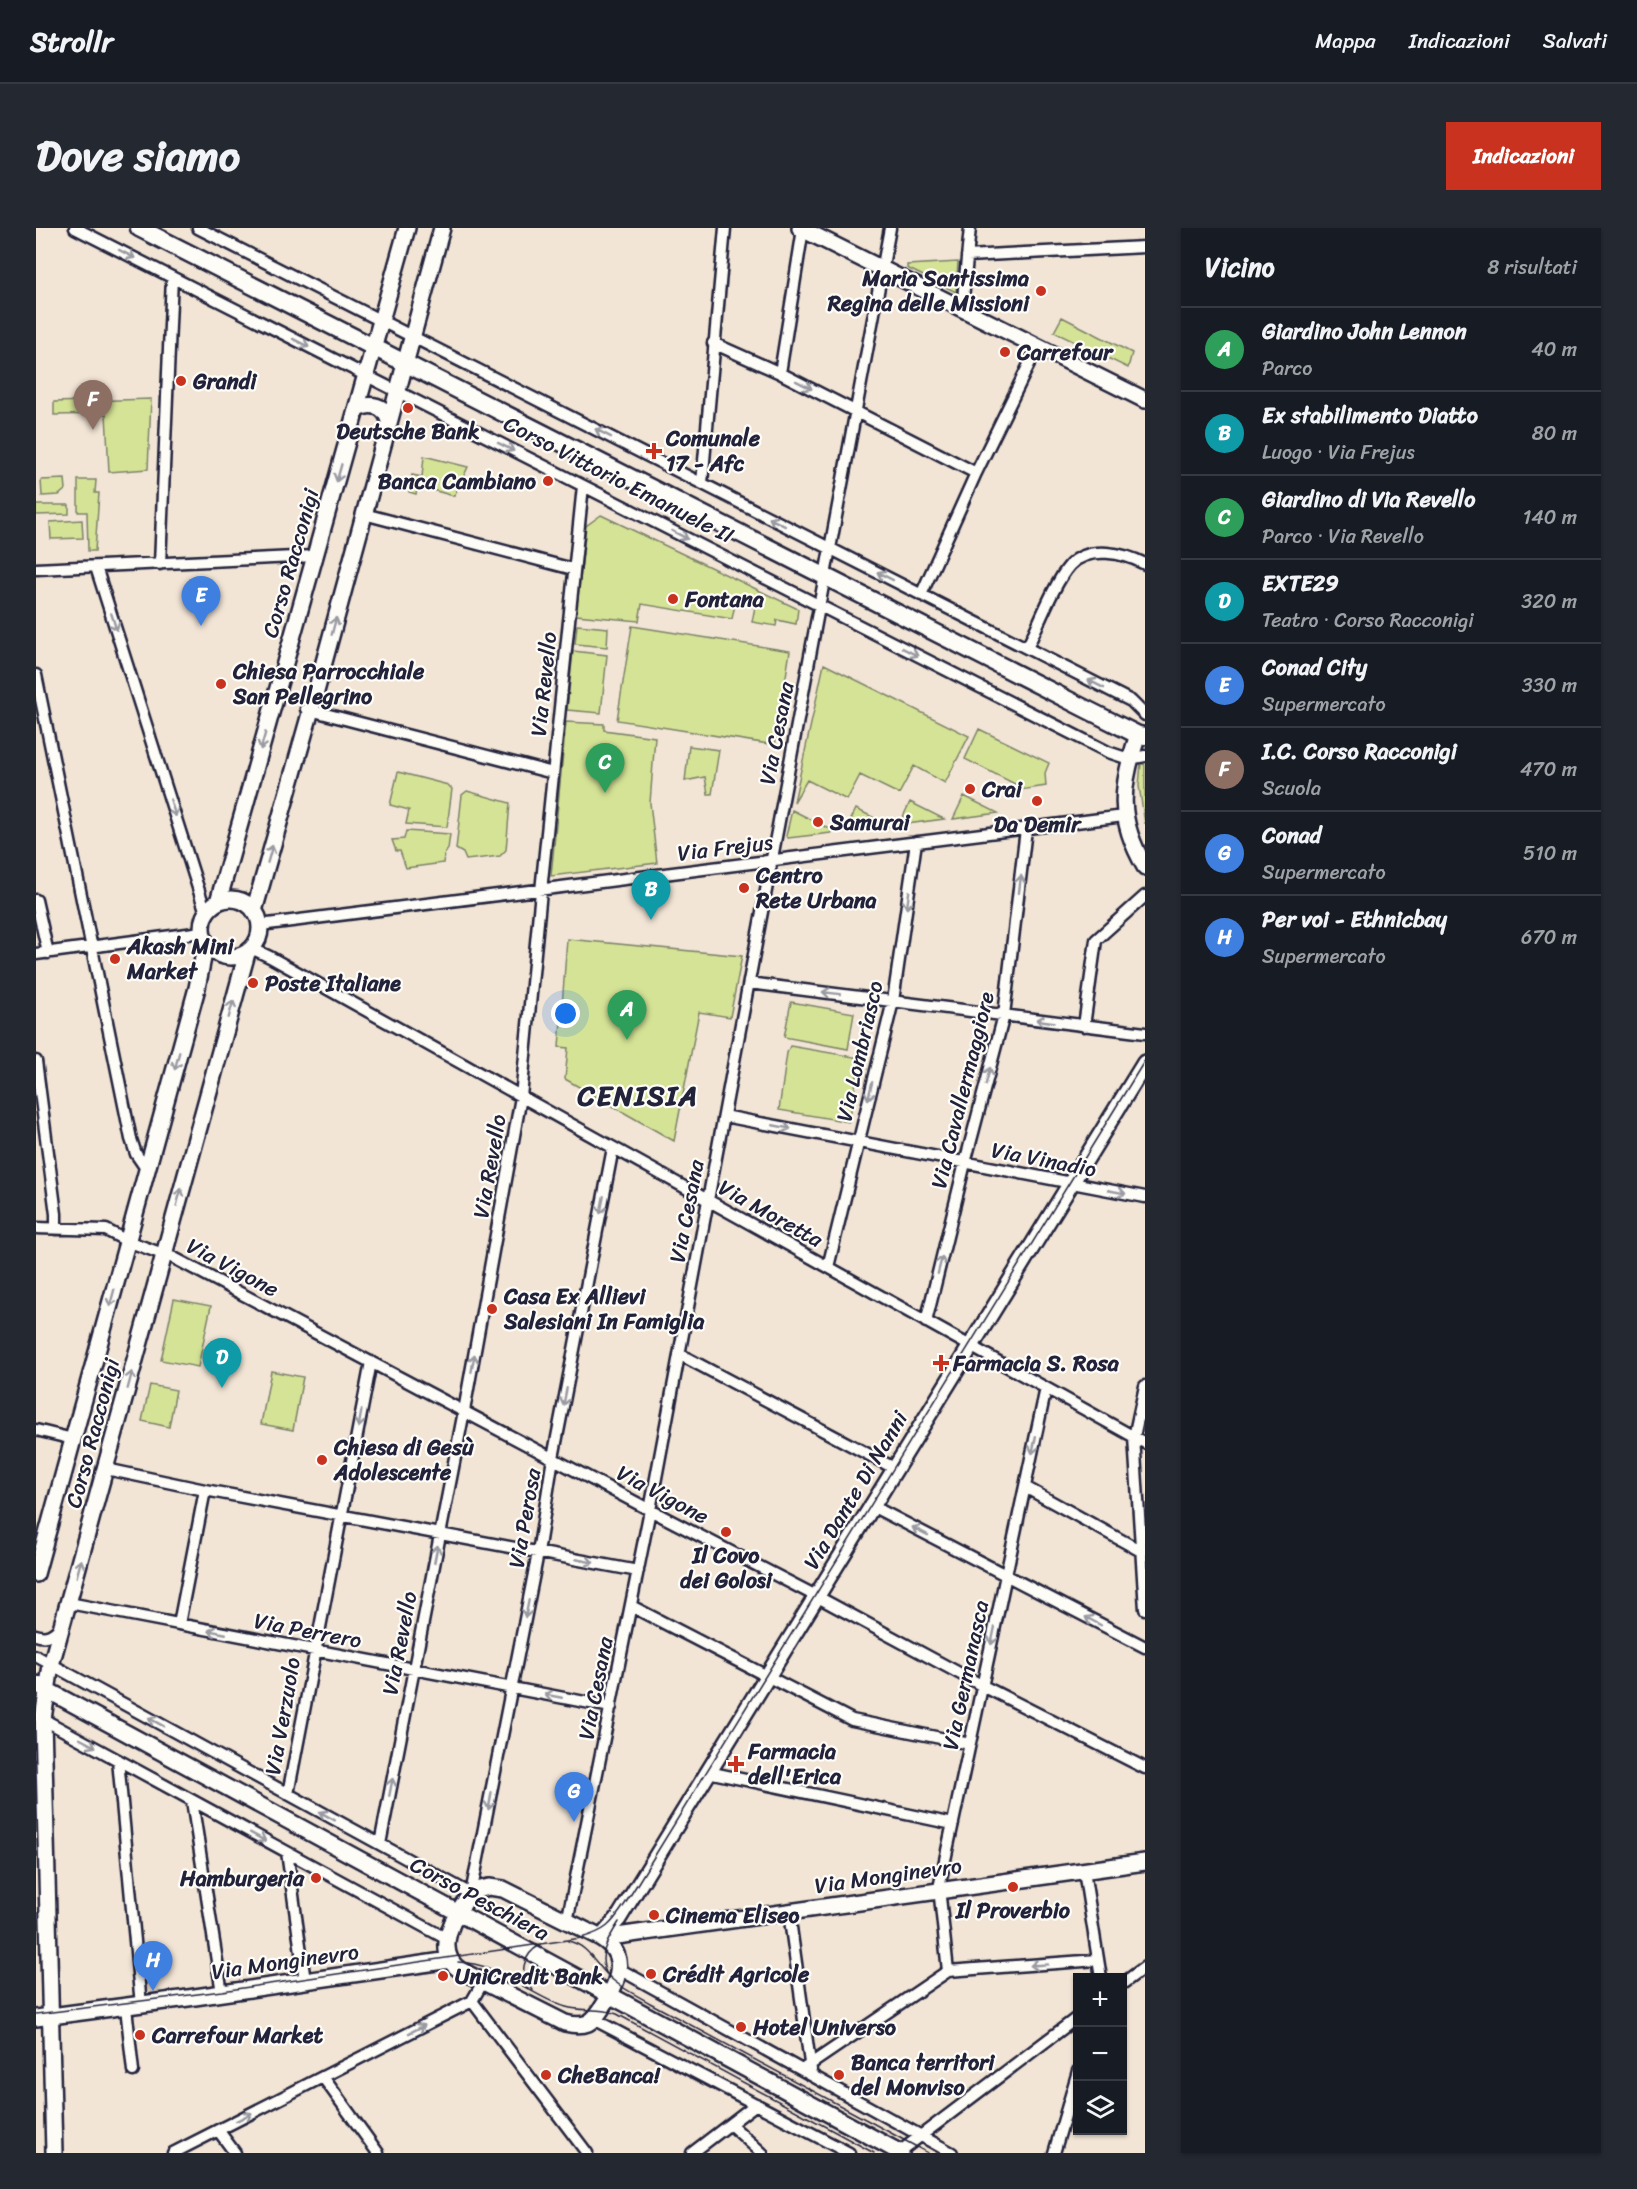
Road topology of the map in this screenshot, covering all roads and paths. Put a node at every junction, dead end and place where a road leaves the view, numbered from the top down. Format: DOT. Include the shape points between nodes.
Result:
graph roads {
  1 [pos="75,228"];
  2 [pos="139,228"];
  3 [pos="198,228"];
  4 [pos="407,228"];
  5 [pos="442,228"];
  6 [pos="724,228"];
  7 [pos="890,228"];
  8 [pos="970,228"];
  9 [pos="802,229"];
  10 [pos="1145,247"];
  11 [pos="967,256"];
  12 [pos="882,269"];
  13 [pos="171,277"];
  14 [pos="963,309"];
  15 [pos="382,321"];
  16 [pos="412,337"];
  17 [pos="713,342"];
  18 [pos="375,346"];
  19 [pos="1038,346"];
  20 [pos="405,363"];
  21 [pos="780,373"];
  22 [pos="366,376"];
  23 [pos="397,392"];
  24 [pos="1145,400"];
  25 [pos="357,409"];
  26 [pos="856,412"];
  27 [pos="389,421"];
  28 [pos="976,473"];
  29 [pos="702,483"];
  30 [pos="583,486"];
  31 [pos="364,514"];
  32 [pos="829,548"];
  33 [pos="315,556"];
  34 [pos="160,564"];
  35 [pos="1145,564"];
  36 [pos="96,567"];
  37 [pos="36,569"];
  38 [pos="573,569"];
  39 [pos="825,576"];
  40 [pos="921,595"];
  41 [pos="820,606"];
  42 [pos="1027,648"];
  43 [pos="36,675"];
  44 [pos="309,709"];
  45 [pos="1145,715"];
  46 [pos="1143,734"];
  47 [pos="1145,756"];
  48 [pos="1129,759"];
  49 [pos="554,773"];
  50 [pos="1124,816"];
  51 [pos="1026,829"];
  52 [pos="916,842"];
  53 [pos="772,861"];
  54 [pos="1145,867"];
  55 [pos="541,890"];
  56 [pos="1145,897"];
  57 [pos="36,900"];
  58 [pos="218,902"];
  59 [pos="254,910"];
  60 [pos="206,913"];
  61 [pos="260,925"];
  62 [pos="204,937"];
  63 [pos="93,946"];
  64 [pos="249,950"];
  65 [pos="48,952"];
  66 [pos="36,954"];
  67 [pos="749,983"];
  68 [pos="893,1001"];
  69 [pos="1004,1015"];
  70 [pos="1084,1026"];
  71 [pos="1145,1033"];
  72 [pos="36,1061"];
  73 [pos="1145,1063"];
  74 [pos="521,1097"];
  75 [pos="724,1116"];
  76 [pos="857,1141"];
  77 [pos="613,1148"];
  78 [pos="965,1163"];
  79 [pos="147,1170"];
  80 [pos="1071,1184"];
  81 [pos="1145,1197"];
  82 [pos="709,1201"];
  83 [pos="36,1228"];
  84 [pos="56,1228"];
  85 [pos="127,1241"];
  86 [pos="164,1253"];
  87 [pos="828,1267"];
  88 [pos="926,1322"];
  89 [pos="970,1346"];
  90 [pos="679,1354"];
  91 [pos="370,1362"];
  92 [pos="1145,1386"];
  93 [pos="1046,1388"];
  94 [pos="464,1411"];
  95 [pos="36,1430"];
  96 [pos="1134,1437"];
  97 [pos="73,1439"];
  98 [pos="1145,1443"];
  99 [pos="553,1458"];
  100 [pos="894,1468"];
  101 [pos="106,1469"];
  102 [pos="1025,1486"];
  103 [pos="205,1490"];
  104 [pos="872,1506"];
  105 [pos="650,1510"];
  106 [pos="342,1516"];
  107 [pos="440,1534"];
  108 [pos="1143,1550"];
  109 [pos="538,1553"];
  110 [pos="638,1571"];
  111 [pos="36,1574"];
  112 [pos="1006,1575"];
  113 [pos="816,1596"];
  114 [pos="69,1603"];
  115 [pos="631,1606"];
  116 [pos="1145,1609"];
  117 [pos="63,1624"];
  118 [pos="179,1624"];
  119 [pos="36,1635"];
  120 [pos="1145,1647"];
  121 [pos="314,1651"];
  122 [pos="36,1656"];
  123 [pos="51,1665"];
  124 [pos="413,1670"];
  125 [pos="767,1676"];
  126 [pos="983,1686"];
  127 [pos="41,1687"];
  128 [pos="511,1688"];
  129 [pos="610,1707"];
  130 [pos="40,1717"];
  131 [pos="970,1744"];
  132 [pos="118,1760"];
  133 [pos="1145,1767"];
  134 [pos="708,1772"];
  135 [pos="288,1794"];
  136 [pos="192,1801"];
  137 [pos="953,1824"];
  138 [pos="380,1844"];
  139 [pos="287,1852"];
  140 [pos="1145,1862"];
  141 [pos="1084,1871"];
  142 [pos="939,1890"];
  143 [pos="471,1894"];
  144 [pos="458,1912"];
  145 [pos="789,1912"];
  146 [pos="567,1922"];
  147 [pos="602,1938"];
  148 [pos="447,1939"];
  149 [pos="450,1960"];
  150 [pos="1098,1960"];
  151 [pos="1145,1967"];
  152 [pos="619,1969"];
  153 [pos="948,1971"];
  154 [pos="1100,1973"];
  155 [pos="1127,1980"];
  156 [pos="305,1982"];
  157 [pos="483,1982"];
  158 [pos="222,1994"];
  159 [pos="610,1994"];
  160 [pos="472,2001"];
  161 [pos="133,2006"];
  162 [pos="52,2016"];
  163 [pos="36,2018"];
  164 [pos="593,2019"];
  165 [pos="1073,2021"];
  166 [pos="808,2070"];
  167 [pos="133,2071"];
  168 [pos="322,2077"];
  169 [pos="1074,2081"];
  170 [pos="756,2104"];
  171 [pos="730,2124"];
  172 [pos="218,2130"];
  173 [pos="921,2136"];
  174 [pos="945,2151"];
  175 [pos="54,2153"];
  176 [pos="173,2153"];
  177 [pos="235,2153"];
  178 [pos="378,2153"];
  179 [pos="587,2153"];
  180 [pos="692,2153"];
  181 [pos="762,2153"];
  182 [pos="849,2153"];
  183 [pos="900,2153"];
  184 [pos="1054,2153"];
  1 -- 13 [label="street, Corso Vittorio Emanuele II, one-way"];
  2 -- 18 [label="main road, Corso Vittorio Emanuele II"];
  3 -- 15 [label="street, Corso Vittorio Emanuele II"];
  4 -- 15 [label="street, Corso Racconigi"];
  5 -- 16 [label="street"];
  6 -- 17 [label="street"];
  7 -- 12 [label="street, Via Cesana"];
  8 -- 11 [label="street"];
  9 -- 12 [label="street"];
  9 -- 21 [label="street"];
  10 -- 11 [label="street"];
  11 -- 14 [label="street"];
  12 -- 14 [label="street"];
  12 -- 26 [label="street, Via Cesana"];
  13 -- 22 [label="street, Corso Vittorio Emanuele II, one-way"];
  13 -- 34 [label="street"];
  14 -- 19 [label="street"];
  15 -- 16 [label="street, Corso Vittorio Emanuele II"];
  15 -- 18 [label="street, Corso Racconigi"];
  16 -- 20 [label="street"];
  29 -- 16 [label="street, Corso Vittorio Emanuele II, one-way"];
  17 -- 21 [label="street"];
  17 -- 29 [label="street"];
  18 -- 20 [label="main road, Corso Vittorio Emanuele II"];
  18 -- 22 [label="street, Corso Racconigi"];
  19 -- 24 [label="street"];
  19 -- 28 [label="street"];
  20 -- 23 [label="street"];
  20 -- 39 [label="main road, Corso Vittorio Emanuele II"];
  21 -- 26 [label="street, one-way"];
  22 -- 23 [label="street, Corso Vittorio Emanuele II"];
  22 -- 25 [label="street, Corso Racconigi"];
  23 -- 27 [label="street"];
  23 -- 30 [label="street, Corso Vittorio Emanuele II, one-way"];
  25 -- 27 [label="street" via="378,406"];
  25 -- 33 [label="street, Corso Racconigi, one-way"];
  26 -- 28 [label="street"];
  26 -- 32 [label="street, Via Cesana"];
  27 -- 31 [label="street"];
  28 -- 40 [label="street"];
  32 -- 29 [label="street, Corso Vittorio Emanuele II, one-way"];
  30 -- 38 [label="street, Via Revello"];
  30 -- 41 [label="street, Corso Vittorio Emanuele II, one-way"];
  31 -- 38 [label="street"];
  44 -- 31 [label="street, one-way"];
  32 -- 39 [label="street, Via Cesana"];
  40 -- 32 [label="street, Corso Vittorio Emanuele II, one-way"];
  33 -- 34 [label="street"];
  33 -- 58 [label="street, Corso Racconigi, one-way"];
  34 -- 36 [label="street"];
  35 -- 42 [label="street" via="1104,552 1071,564"];
  36 -- 37 [label="street"];
  36 -- 60 [label="street, one-way"];
  38 -- 49 [label="street, Via Revello"];
  39 -- 41 [label="street, Via Cesana"];
  39 -- 46 [label="main road, Corso Vittorio Emanuele II"];
  40 -- 42 [label="street, Corso Vittorio Emanuele II"];
  41 -- 48 [label="street, Corso Vittorio Emanuele II, one-way" via="1108,752"];
  41 -- 53 [label="street, Via Cesana"];
  45 -- 42 [label="street, Corso Vittorio Emanuele II, one-way" via="1131,701"];
  43 -- 63 [label="street"];
  44 -- 49 [label="street"];
  59 -- 44 [label="street, one-way"];
  46 -- 48 [label="street"];
  47 -- 48 [label="street"];
  48 -- 50 [label="street"];
  49 -- 55 [label="street, Via Revello"];
  50 -- 51 [label="street, Via Frejus"];
  50 -- 54 [label="street"];
  51 -- 52 [label="street, Via Frejus"];
  69 -- 51 [label="street, Via Cavallermaggiore, one-way"];
  52 -- 53 [label="street, Via Frejus"];
  52 -- 68 [label="street, Via Lombriasco, one-way"];
  53 -- 55 [label="street, Via Frejus"];
  53 -- 67 [label="street, Via Cesana"];
  55 -- 61 [label="street, Via Frejus"];
  55 -- 74 [label="street, Via Revello"];
  56 -- 70 [label="street" via="1096,940"];
  57 -- 65 [label="street"];
  58 -- 59 [label="street" via="237,900"];
  58 -- 60 [label="street"];
  59 -- 61 [label="street"];
  60 -- 62 [label="street" via="202,922"];
  61 -- 64 [label="street" via="256,942"];
  62 -- 63 [label="street"];
  62 -- 64 [label="street" via="211,949 226,957"];
  62 -- 79 [label="street, Corso Racconigi, one-way" via="197,988"];
  63 -- 65 [label="street"];
  63 -- 79 [label="street" via="131,1139"];
  64 -- 74 [label="street, Via Moretta" via="270,957"];
  86 -- 64 [label="street, Corso Racconigi, one-way"];
  65 -- 66 [label="street"];
  68 -- 67 [label="street, one-way"];
  67 -- 75 [label="street, Via Cesana"];
  68 -- 69 [label="street"];
  68 -- 76 [label="street, Via Lombriasco, one-way"];
  70 -- 69 [label="street, one-way"];
  78 -- 69 [label="street, Via Cavallermaggiore, one-way"];
  70 -- 71 [label="street"];
  72 -- 84 [label="street"];
  73 -- 80 [label="street, Via Dante Di Nanni"];
  74 -- 77 [label="street, Via Moretta"];
  94 -- 74 [label="street, Via Revello, one-way"];
  75 -- 76 [label="street, Via Vinadio, one-way"];
  75 -- 82 [label="street, Via Cesana"];
  76 -- 78 [label="street, Via Vinadio"];
  76 -- 87 [label="street, Via Lombriasco"];
  77 -- 82 [label="street, Via Moretta"];
  77 -- 99 [label="street, Via Perosa, one-way"];
  78 -- 80 [label="street, Via Vinadio"];
  88 -- 78 [label="street, Via Cavallermaggiore, one-way"];
  79 -- 85 [label="street, Corso Racconigi"];
  80 -- 81 [label="street, Via Vinadio, one-way"];
  80 -- 89 [label="street, Via Dante Di Nanni"];
  82 -- 87 [label="street, Via Moretta"];
  82 -- 90 [label="street, Via Cesana"];
  83 -- 84 [label="street"];
  84 -- 85 [label="street" via="106,1230"];
  85 -- 86 [label="street"];
  85 -- 97 [label="street, Corso Racconigi, one-way"];
  86 -- 91 [label="street, Via Vigone"];
  101 -- 86 [label="street, Corso Racconigi, one-way"];
  87 -- 88 [label="street, Via Moretta"];
  88 -- 89 [label="street, Via Moretta"];
  89 -- 93 [label="street, Via Moretta"];
  89 -- 100 [label="street, Via Dante Di Nanni"];
  90 -- 100 [label="street"];
  90 -- 105 [label="street, Via Cesana"];
  91 -- 94 [label="street, Via Vigone"];
  91 -- 106 [label="street, Via Verzuolo, one-way"];
  92 -- 96 [label="street"];
  93 -- 96 [label="street, Via Moretta"];
  93 -- 102 [label="street, Via Germanasca, one-way"];
  94 -- 99 [label="street, Via Vigone"];
  94 -- 107 [label="street, Via Revello"];
  95 -- 97 [label="street"];
  96 -- 98 [label="street, Via Moretta"];
  96 -- 108 [label="street"];
  97 -- 111 [label="street, Corso Racconigi"];
  99 -- 105 [label="street, Via Vigone"];
  99 -- 109 [label="street, Via Perosa"];
  100 -- 104 [label="street, Via Dante Di Nanni"];
  101 -- 103 [label="street"];
  114 -- 101 [label="street, Corso Racconigi, one-way"];
  102 -- 108 [label="street"];
  102 -- 112 [label="street, Via Germanasca"];
  103 -- 106 [label="street"];
  103 -- 118 [label="street"];
  112 -- 104 [label="street, one-way"];
  104 -- 113 [label="street, Via Dante Di Nanni"];
  105 -- 110 [label="street, Via Cesana"];
  105 -- 113 [label="street, Via Vigone"];
  106 -- 107 [label="street"];
  106 -- 121 [label="street, Via Verzuolo"];
  107 -- 109 [label="street"];
  124 -- 107 [label="street, Via Revello, one-way"];
  108 -- 116 [label="street"];
  109 -- 110 [label="street, one-way"];
  109 -- 128 [label="street, Via Perosa, one-way"];
  110 -- 115 [label="street, Via Cesana"];
  120 -- 112 [label="street, one-way"];
  112 -- 126 [label="street, Via Germanasca, one-way"];
  113 -- 125 [label="street, Via Dante Di Nanni"];
  113 -- 126 [label="street, Via Vigone"];
  114 -- 117 [label="street, Corso Racconigi"];
  114 -- 118 [label="street, Via Perrero"];
  115 -- 125 [label="street"];
  115 -- 129 [label="street, Via Cesana"];
  117 -- 119 [label="street" via="55,1633"];
  117 -- 123 [label="street, Corso Racconigi"];
  121 -- 118 [label="street, Via Perrero, one-way"];
  121 -- 124 [label="street, Via Perrero"];
  121 -- 135 [label="street, Via Verzuolo"];
  122 -- 123 [label="street, Corso Peschiera"];
  123 -- 127 [label="street, Corso Racconigi"];
  135 -- 123 [label="street, Corso Peschiera, one-way"];
  124 -- 128 [label="street, Via Perrero"];
  138 -- 124 [label="street, Via Revello, one-way"];
  125 -- 131 [label="street" via="852,1720"];
  125 -- 134 [label="street, Via Dante Di Nanni"];
  126 -- 131 [label="street, Via Germanasca"];
  126 -- 133 [label="street, Via Vigone"];
  127 -- 130 [label="street, Corso Racconigi"];
  127 -- 144 [label="street, Corso Peschiera"];
  129 -- 128 [label="street, Via Perrero, one-way"];
  128 -- 143 [label="street, Via Perosa, one-way"];
  129 -- 146 [label="street, Via Cesana"];
  130 -- 132 [label="street, one-way"];
  130 -- 162 [label="street, Corso Racconigi"];
  131 -- 137 [label="street, Via Germanasca"];
  132 -- 136 [label="street"];
  132 -- 161 [label="street"];
  134 -- 137 [label="street"];
  134 -- 147 [label="street, Via Dante Di Nanni" via="618,1919"];
  138 -- 135 [label="street, Corso Peschiera, one-way"];
  136 -- 139 [label="street, one-way"];
  136 -- 158 [label="street"];
  137 -- 142 [label="street, Via Germanasca"];
  138 -- 143 [label="street, Corso Peschiera"];
  139 -- 148 [label="street"];
  139 -- 156 [label="street"];
  140 -- 141 [label="street, Via Monginevro"];
  141 -- 142 [label="street, Via Monginevro"];
  141 -- 150 [label="street"];
  142 -- 145 [label="street, Via Monginevro"];
  142 -- 153 [label="street, Via Germanasca"];
  143 -- 144 [label="street"];
  143 -- 146 [label="street" via="483,1888 503,1889"];
  144 -- 148 [label="street"];
  144 -- 159 [label="street, Corso Peschiera"];
  145 -- 147 [label="street, Via Monginevro"];
  145 -- 166 [label="street"];
  146 -- 147 [label="street"];
  147 -- 152 [label="street" via="614,1950"];
  148 -- 149 [label="street"];
  149 -- 156 [label="street, Via Monginevro"];
  149 -- 157 [label="street"];
  150 -- 153 [label="street, one-way"];
  150 -- 154 [label="street"];
  151 -- 155 [label="street"];
  152 -- 159 [label="street"];
  152 -- 166 [label="street"];
  153 -- 166 [label="street"];
  156 -- 158 [label="street, Via Monginevro"];
  157 -- 160 [label="street"];
  157 -- 164 [label="street" via="565,2023 582,2024"];
  158 -- 161 [label="street, Via Monginevro"];
  159 -- 164 [label="street"];
  159 -- 183 [label="street, Corso Peschiera"];
  168 -- 160 [label="street, one-way"];
  160 -- 179 [label="street"];
  161 -- 162 [label="street, Via Monginevro"];
  161 -- 167 [label="street"];
  162 -- 163 [label="street, Via Monginevro"];
  162 -- 175 [label="street, Corso Racconigi"];
  164 -- 170 [label="street"];
  165 -- 173 [label="street"];
  166 -- 173 [label="street"];
  172 -- 168 [label="street, one-way"];
  168 -- 178 [label="street"];
  169 -- 184 [label="street"];
  170 -- 171 [label="street"];
  170 -- 182 [label="street"];
  171 -- 180 [label="street"];
  171 -- 181 [label="street"];
  172 -- 176 [label="street"];
  172 -- 177 [label="street"];
  173 -- 174 [label="street"];
  173 -- 183 [label="street"];
}
